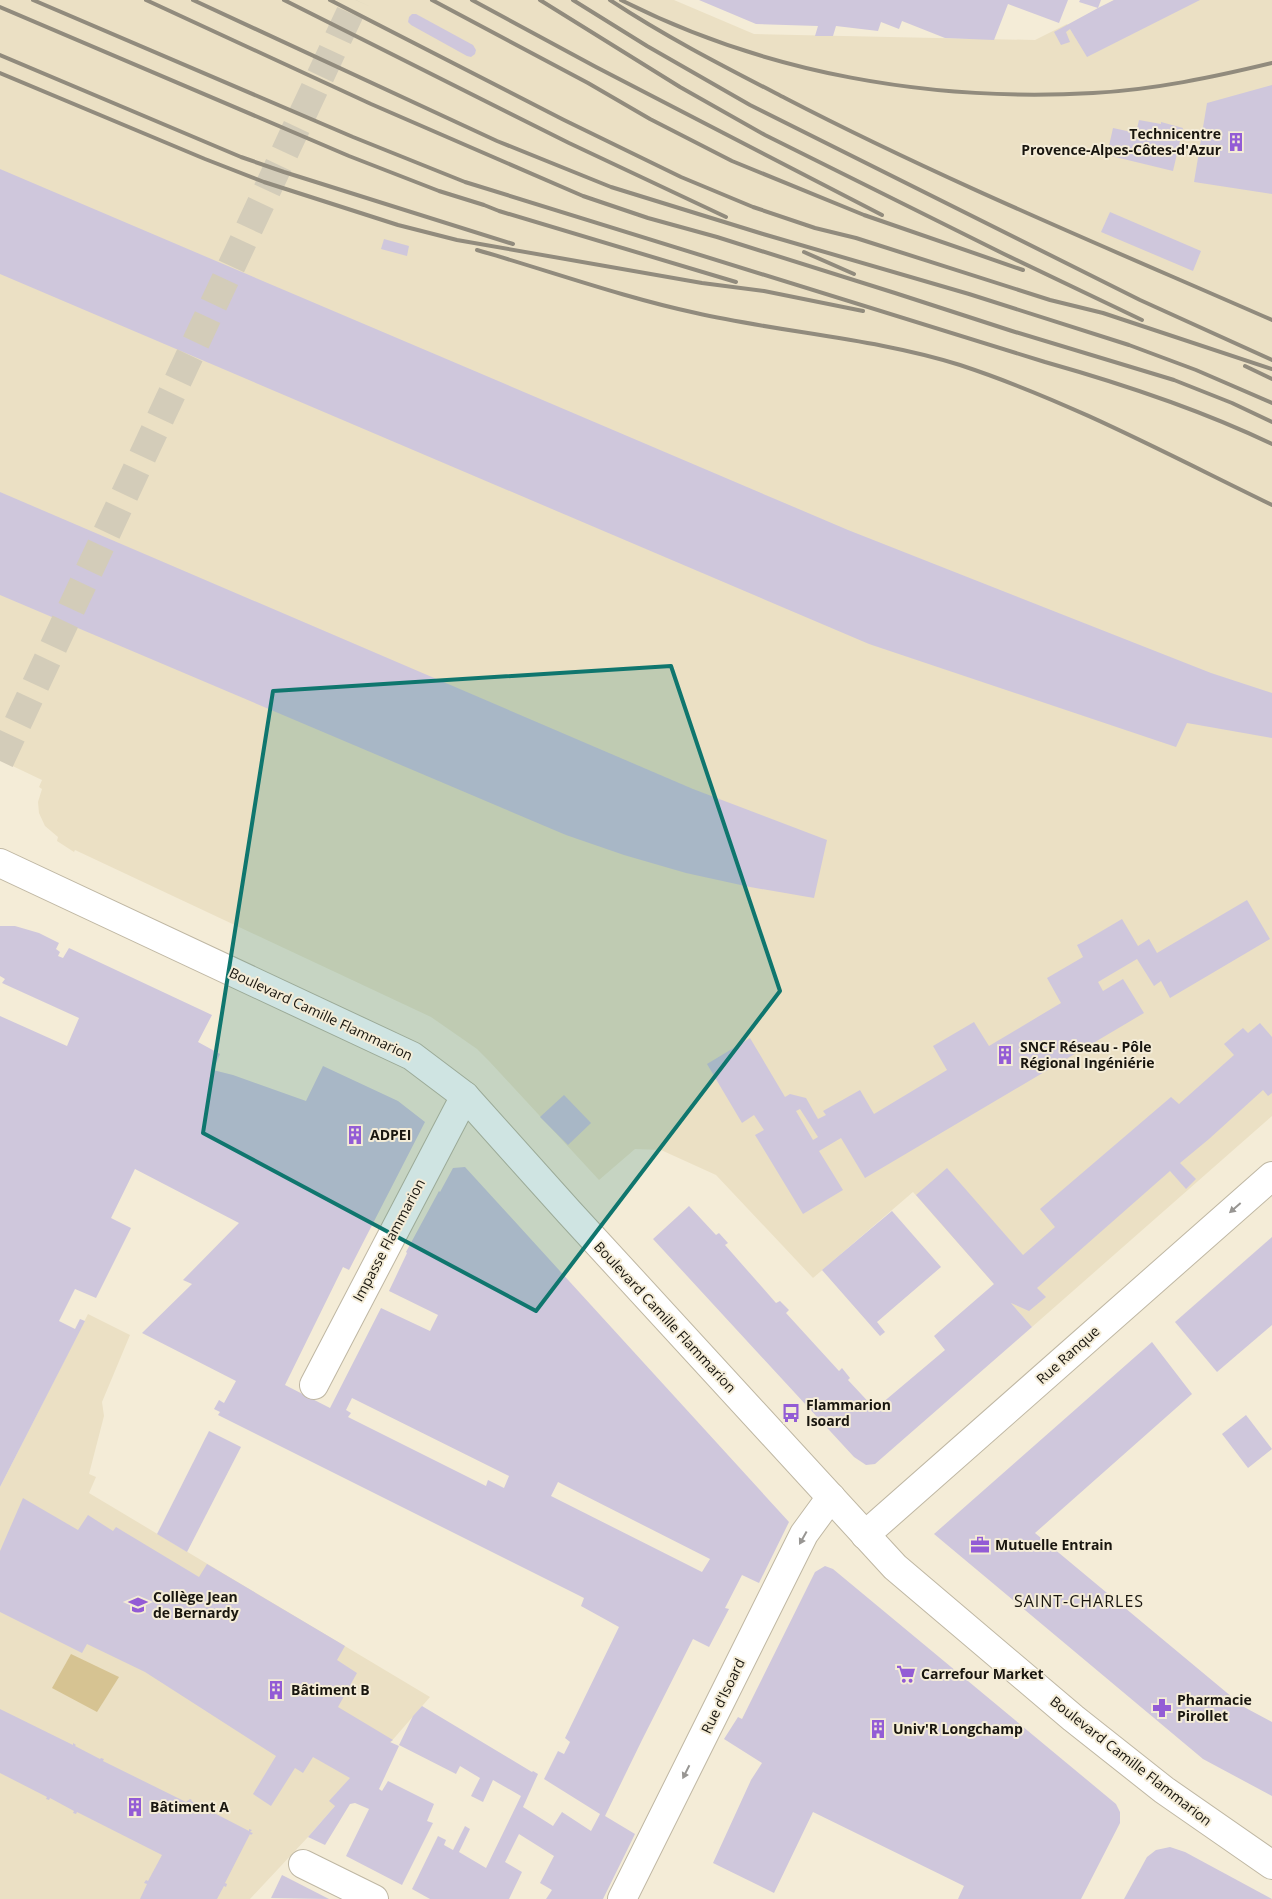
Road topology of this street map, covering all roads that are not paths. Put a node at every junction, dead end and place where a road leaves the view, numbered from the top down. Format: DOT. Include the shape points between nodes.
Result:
graph roads {
  1 [pos="0,863"];
  2 [pos="465,1096"];
  3 [pos="1272,1176"];
  4 [pos="314,1385"];
  5 [pos="831,1498"];
  6 [pos="865,1535"];
  7 [pos="303,1864"];
  8 [pos="1272,1865"];
  9 [pos="374,1899"];
  10 [pos="622,1899"];
  1 -- 2 [label="street, Boulevard Camille Flammarion" via="412,1056"];
  2 -- 4 [label="street, Impasse Flammarion"];
  2 -- 5 [label="street, Boulevard Camille Flammarion"];
  3 -- 6 [label="street, Rue Ranque, one-way"];
  5 -- 6 [label="street, Boulevard Camille Flammarion"];
  5 -- 10 [label="street, Rue d'Isoard, one-way" via="804,1534"];
  6 -- 8 [label="street, Boulevard Camille Flammarion" via="895,1566 1073,1718 1164,1790"];
  7 -- 9 [label="street"];
}
